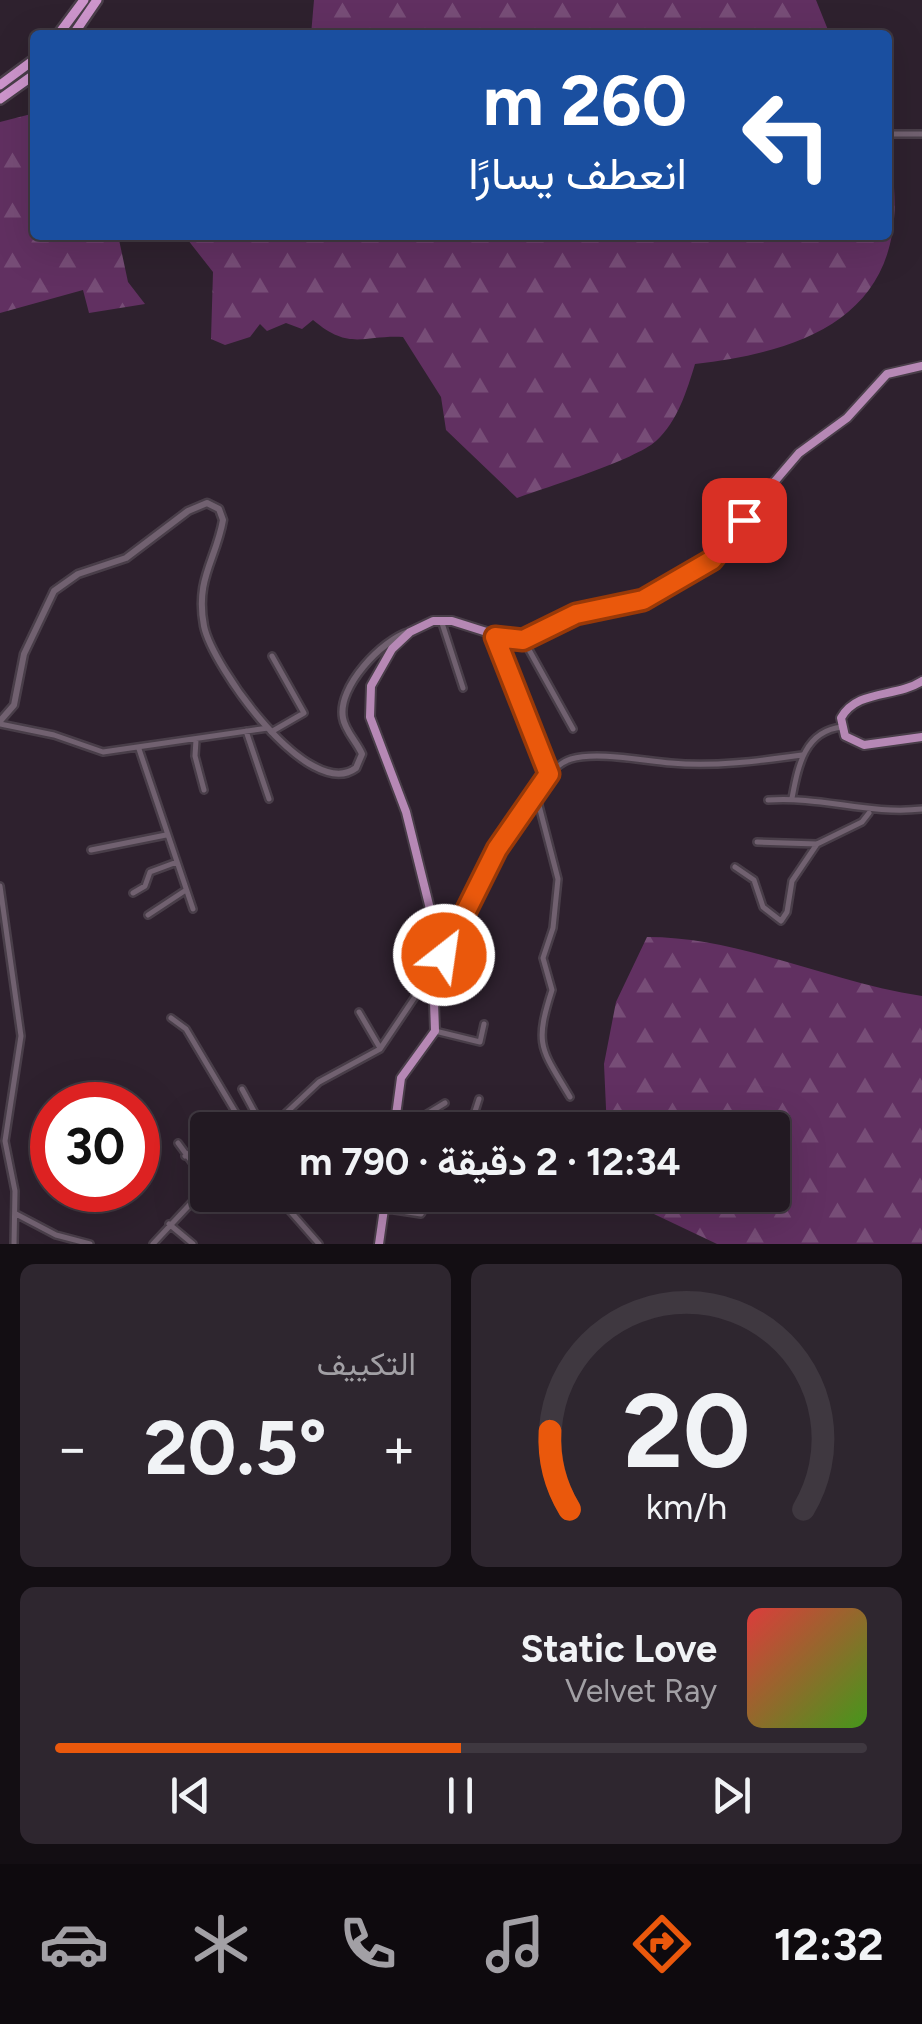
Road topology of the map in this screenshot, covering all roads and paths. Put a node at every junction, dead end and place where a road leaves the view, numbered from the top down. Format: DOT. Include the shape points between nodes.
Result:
graph roads {
  1 [pos="84,0"];
  2 [pos="97,0"];
  3 [pos="62,30"];
  4 [pos="76,30"];
  5 [pos="30,64"];
  6 [pos="30,78"];
  7 [pos="0,85"];
  8 [pos="0,99"];
  9 [pos="892,134"];
  10 [pos="922,134"];
  11 [pos="922,366"];
  12 [pos="440,620"];
  13 [pos="410,632"];
  14 [pos="495,637"];
  15 [pos="523,640"];
  16 [pos="272,656"];
  17 [pos="922,681"];
  18 [pos="463,688"];
  19 [pos="0,722"];
  20 [pos="842,727"];
  21 [pos="573,729"];
  22 [pos="269,730"];
  23 [pos="246,732"];
  24 [pos="922,738"];
  25 [pos="196,740"];
  26 [pos="139,749"];
  27 [pos="802,755"];
  28 [pos="549,774"];
  29 [pos="204,790"];
  30 [pos="536,794"];
  31 [pos="792,798"];
  32 [pos="270,799"];
  33 [pos="768,800"];
  34 [pos="922,809"];
  35 [pos="869,812"];
  36 [pos="168,835"];
  37 [pos="757,842"];
  38 [pos="817,844"];
  39 [pos="91,850"];
  40 [pos="176,862"];
  41 [pos="735,867"];
  42 [pos="0,886"];
  43 [pos="186,890"];
  44 [pos="133,892"];
  45 [pos="194,909"];
  46 [pos="148,915"];
  47 [pos="461,928"];
  48 [pos="486,965"];
  49 [pos="431,974"];
  50 [pos="359,1012"];
  51 [pos="171,1018"];
  52 [pos="484,1024"];
  53 [pos="435,1031"];
  54 [pos="380,1049"];
  55 [pos="242,1089"];
  56 [pos="570,1097"];
  57 [pos="479,1099"];
  58 [pos="445,1104"];
  59 [pos="235,1112"];
  60 [pos="255,1112"];
  61 [pos="286,1112"];
  62 [pos="396,1112"];
  63 [pos="432,1112"];
  64 [pos="475,1112"];
  65 [pos="178,1144"];
  66 [pos="3,1147"];
  67 [pos="190,1153"];
  68 [pos="185,1156"];
  69 [pos="190,1162"];
  70 [pos="190,1202"];
  71 [pos="291,1212"];
  72 [pos="386,1212"];
  73 [pos="16,1214"];
  74 [pos="168,1224"];
  75 [pos="14,1244"];
  76 [pos="90,1244"];
  77 [pos="154,1244"];
  78 [pos="193,1244"];
  79 [pos="319,1244"];
  80 [pos="380,1244"];
  1 -- 3 [label="highway"];
  2 -- 4 [label="highway"];
  5 -- 7 [label="highway"];
  6 -- 8 [label="highway"];
  9 -- 10 [label="street"];
  11 -- 15 [label="main road" via="887,374 846,418 799,453 700,568 643,600 576,614"];
  12 -- 13 [label="main road"];
  12 -- 14 [label="main road"];
  12 -- 18 [label="street"];
  13 -- 22 [label="main road" via="378,650 348,695 343,717 362,754 354,770 339,774 316,767"];
  13 -- 49 [label="main road" via="378,670 369,710 430,899"];
  14 -- 15 [label="main road"];
  14 -- 28 [label="street"];
  15 -- 21 [label="street"];
  16 -- 22 [label="street" via="304,713"];
  17 -- 20 [label="main road" via="902,693 858,700 848,706"];
  19 -- 22 [label="main road" via="14,705 24,654 54,590 126,558 207,503 219,508 223,520 204,574 206,635"];
  19 -- 26 [label="street" via="98,752"];
  20 -- 24 [label="main road" via="845,736 864,744"];
  20 -- 27 [label="street" via="817,737"];
  22 -- 23 [label="street"];
  23 -- 25 [label="street"];
  23 -- 32 [label="street"];
  25 -- 26 [label="street"];
  25 -- 29 [label="street"];
  26 -- 36 [label="street"];
  27 -- 28 [label="street" via="676,764 580,757"];
  27 -- 31 [label="street"];
  28 -- 30 [label="street"];
  30 -- 47 [label="street" via="497,849"];
  30 -- 56 [label="street" via="558,879 543,958 552,990 542,1010 542,1049"];
  31 -- 33 [label="street"];
  31 -- 35 [label="street"];
  34 -- 35 [label="street"];
  35 -- 38 [label="street"];
  36 -- 39 [label="street"];
  36 -- 40 [label="street"];
  37 -- 38 [label="street"];
  38 -- 41 [label="street" via="792,881 781,921 764,907 754,880"];
  40 -- 43 [label="street"];
  40 -- 44 [label="street" via="150,872 145,886"];
  42 -- 66 [label="street" via="22,1036"];
  43 -- 45 [label="street"];
  43 -- 46 [label="street"];
  47 -- 48 [label="street" via="476,938"];
  47 -- 49 [label="street"];
  49 -- 53 [label="main road"];
  49 -- 54 [label="street"];
  50 -- 54 [label="street"];
  51 -- 59 [label="street" via="186,1029"];
  52 -- 53 [label="street" via="480,1042"];
  53 -- 62 [label="main road" via="401,1078"];
  54 -- 61 [label="street" via="318,1082"];
  55 -- 60 [label="street"];
  57 -- 64 [label="street"];
  58 -- 63 [label="street"];
  65 -- 68 [label="street"];
  66 -- 73 [label="street"];
  67 -- 68 [label="street"];
  68 -- 69 [label="street"];
  70 -- 74 [label="street"];
  71 -- 79 [label="street"];
  72 -- 80 [label="main road"];
  73 -- 75 [label="street"];
  73 -- 76 [label="street"];
  74 -- 77 [label="street"];
  74 -- 78 [label="street"];
}
